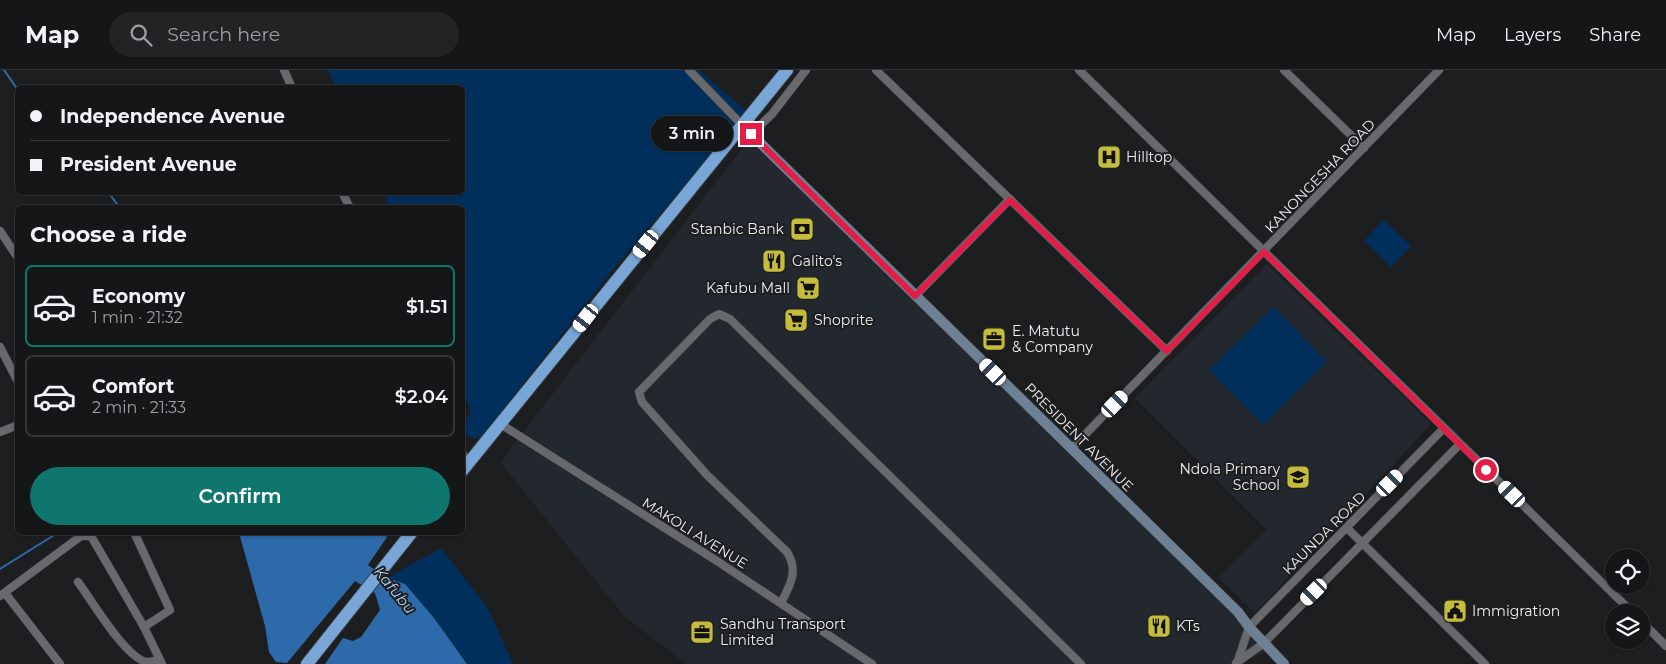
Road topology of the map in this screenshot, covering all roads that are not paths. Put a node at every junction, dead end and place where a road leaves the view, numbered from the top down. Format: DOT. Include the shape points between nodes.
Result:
graph roads {
  1 [pos="284,70"];
  2 [pos="689,70"];
  3 [pos="787,70"];
  4 [pos="806,70"];
  5 [pos="876,70"];
  6 [pos="1079,70"];
  7 [pos="1284,70"];
  8 [pos="1439,70"];
  9 [pos="291,85"];
  10 [pos="747,129"];
  11 [pos="1364,148"];
  12 [pos="1010,200"];
  13 [pos="0,231"];
  14 [pos="1264,252"];
  15 [pos="15,254"];
  16 [pos="915,296"];
  17 [pos="0,347"];
  18 [pos="1167,351"];
  19 [pos="15,376"];
  20 [pos="502,425"];
  21 [pos="15,426"];
  22 [pos="1444,428"];
  23 [pos="0,432"];
  24 [pos="1460,444"];
  25 [pos="1071,449"];
  26 [pos="466,468"];
  27 [pos="1347,528"];
  28 [pos="85,535"];
  29 [pos="88,535"];
  30 [pos="135,535"];
  31 [pos="410,535"];
  32 [pos="1362,543"];
  33 [pos="78,582"];
  34 [pos="3,594"];
  35 [pos="781,603"];
  36 [pos="1624,604"];
  37 [pos="1249,624"];
  38 [pos="144,627"];
  39 [pos="1650,630"];
  40 [pos="1265,642"];
  41 [pos="1666,646"];
  42 [pos="161,662"];
  43 [pos="60,664"];
  44 [pos="307,664"];
  45 [pos="872,664"];
  46 [pos="1081,664"];
  47 [pos="1235,664"];
  48 [pos="1284,664"];
  49 [pos="1292,664"];
  50 [pos="1485,664"];
  1 -- 9 [label="street"];
  2 -- 10 [label="street"];
  3 -- 10 [label="highway"];
  4 -- 10 [label="street" via="762,125"];
  5 -- 12 [label="street"];
  6 -- 14 [label="street"];
  7 -- 11 [label="street"];
  8 -- 11 [label="street, KANONGESHA ROAD"];
  10 -- 16 [label="main road, PRESIDENT AVENUE"];
  10 -- 20 [label="highway"];
  11 -- 14 [label="street, KANONGESHA ROAD"];
  12 -- 16 [label="street"];
  12 -- 18 [label="street"];
  13 -- 15 [label="street"];
  14 -- 18 [label="street, KANONGESHA ROAD"];
  14 -- 22 [label="street"];
  16 -- 25 [label="main road, PRESIDENT AVENUE"];
  17 -- 19 [label="street"];
  18 -- 25 [label="street, KANONGESHA ROAD"];
  20 -- 26 [label="highway"];
  20 -- 35 [label="street, MAKOLI AVENUE"];
  21 -- 23 [label="street"];
  22 -- 24 [label="street"];
  22 -- 27 [label="street, KAUNDA ROAD"];
  24 -- 32 [label="street, KAUNDA ROAD"];
  24 -- 36 [label="street"];
  25 -- 37 [label="main road, PRESIDENT AVENUE"];
  27 -- 32 [label="street"];
  27 -- 37 [label="street, KAUNDA ROAD"];
  28 -- 34 [label="street"];
  29 -- 38 [label="street"];
  30 -- 38 [label="street" via="170,610"];
  31 -- 44 [label="highway"];
  32 -- 40 [label="street, KAUNDA ROAD"];
  32 -- 50 [label="street"];
  33 -- 42 [label="street" via="122,643 141,660"];
  34 -- 43 [label="street"];
  35 -- 45 [label="street, MAKOLI AVENUE"];
  35 -- 46 [label="street" via="794,573 787,552 708,475 640,397 639,392 710,319 719,314 730,319"];
  37 -- 40 [label="main road, PRESIDENT AVENUE"];
  37 -- 47 [label="street, KAUNDA ROAD"];
  38 -- 42 [label="street"];
  39 -- 41 [label="street"];
  40 -- 47 [label="street, KAUNDA ROAD"];
  40 -- 48 [label="main road, PRESIDENT AVENUE"];
  40 -- 49 [label="main road, PRESIDENT AVENUE"];
}
